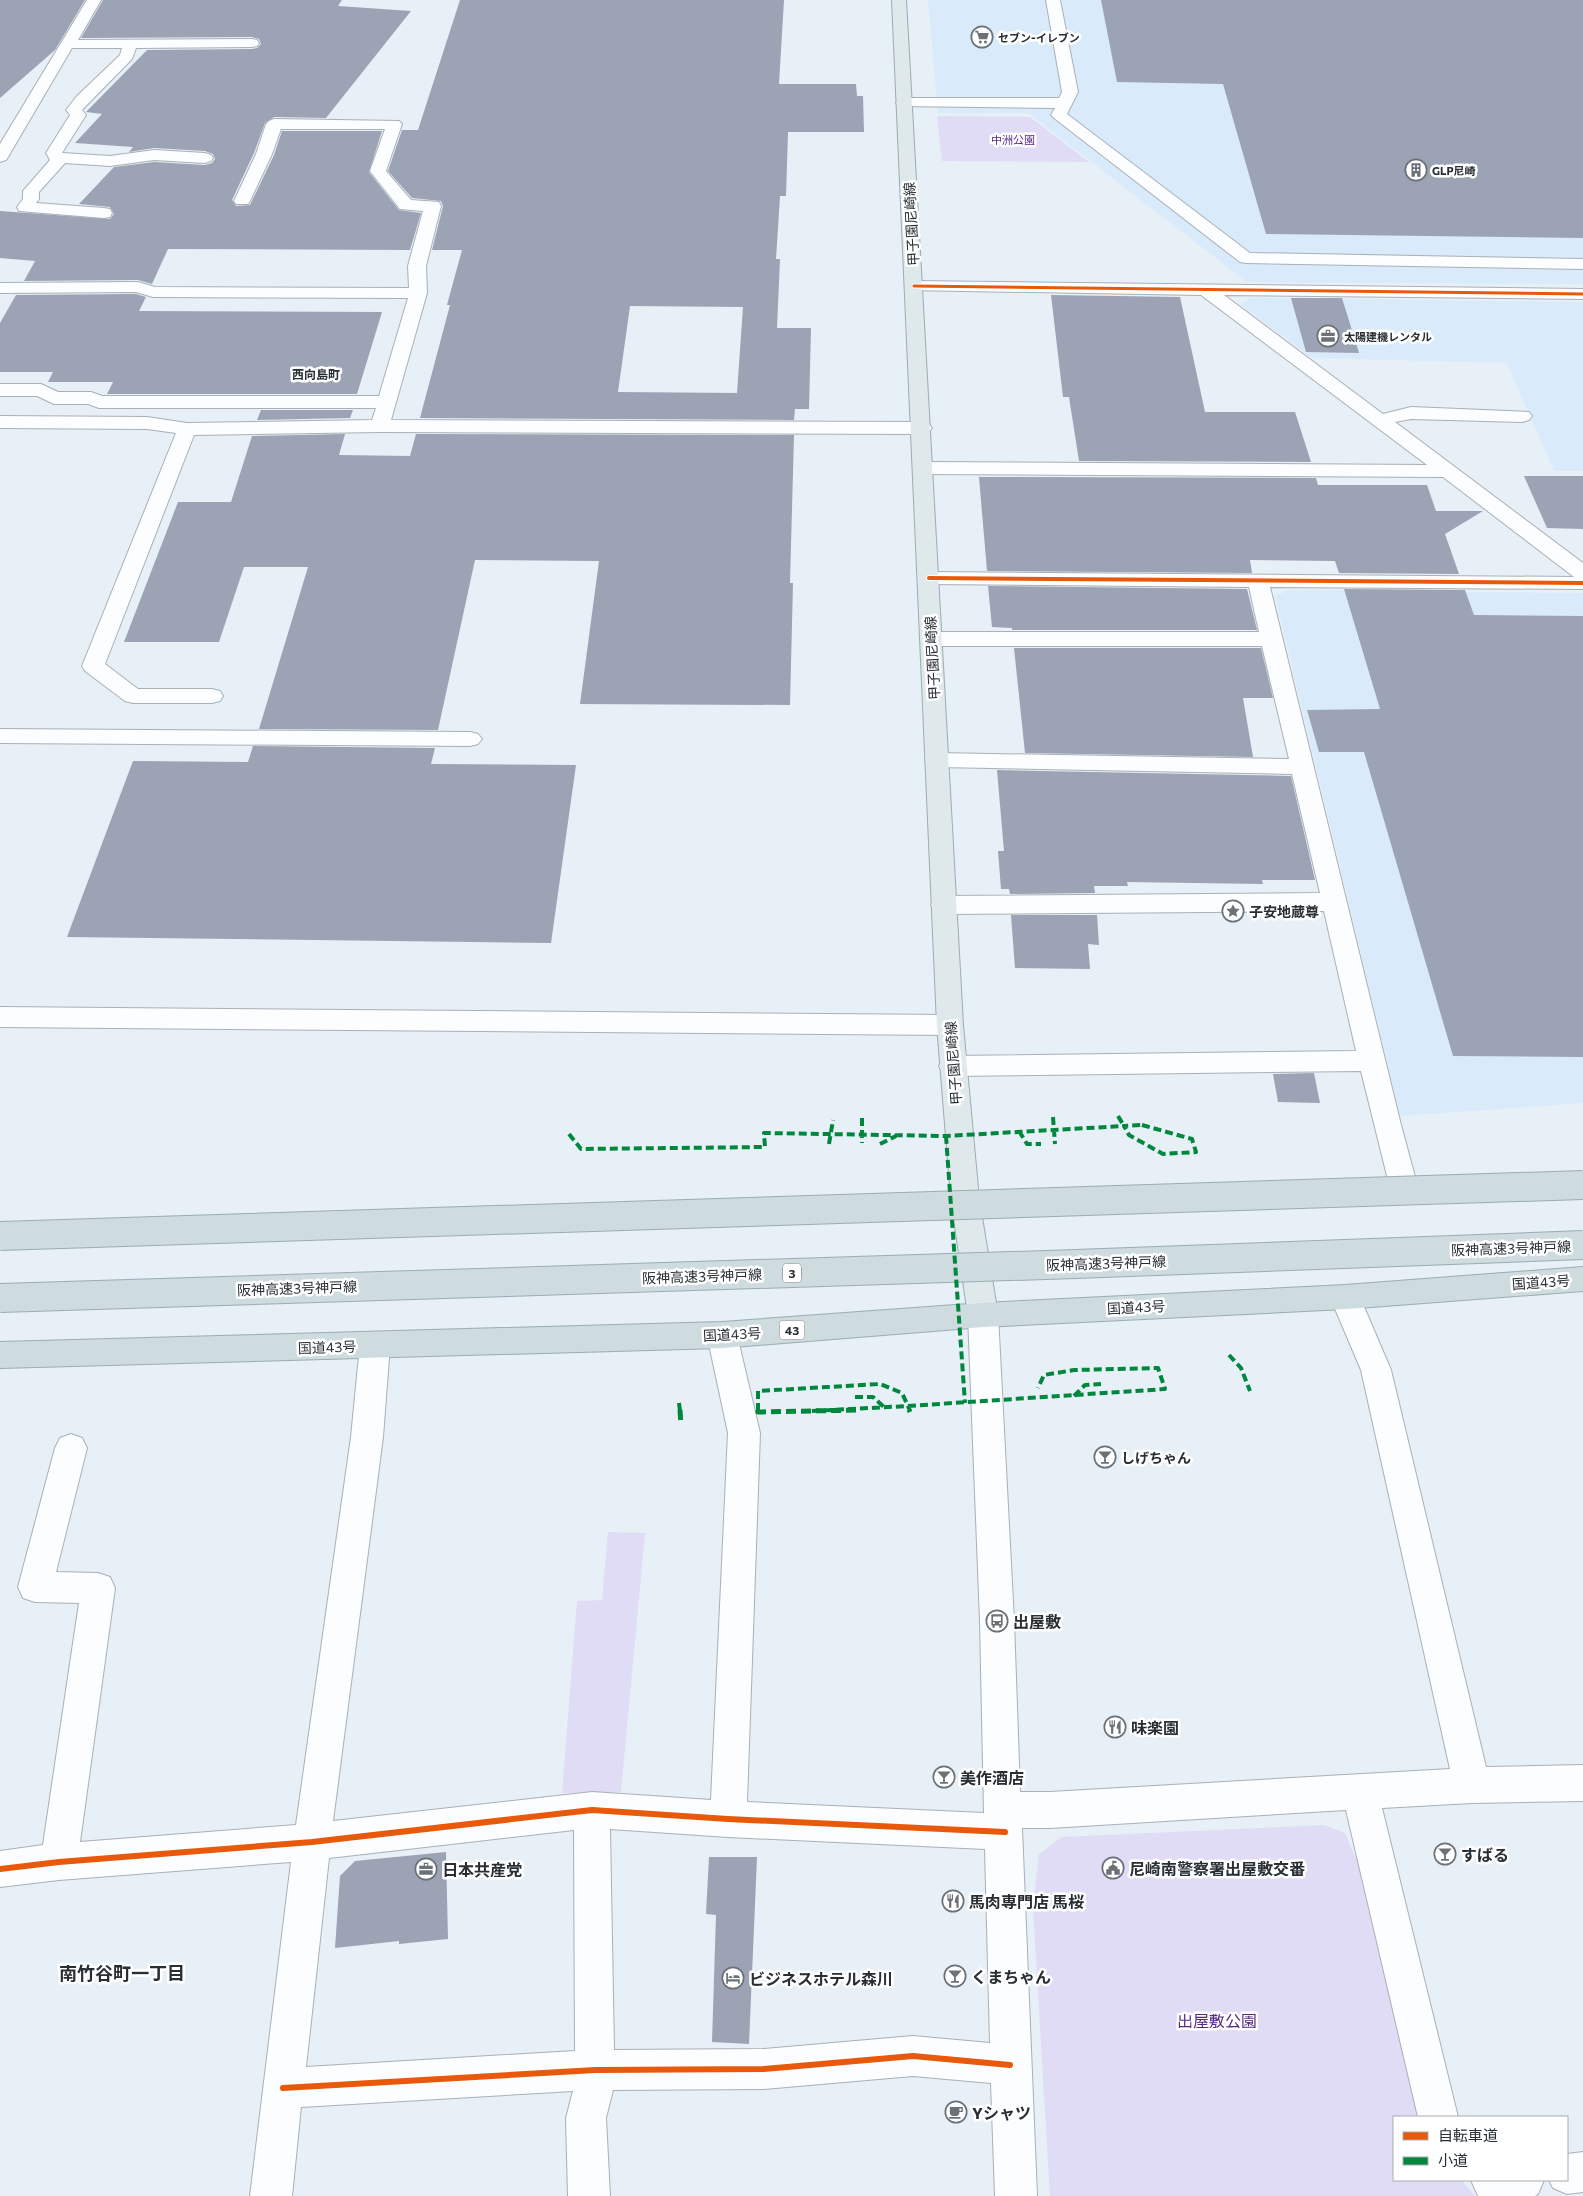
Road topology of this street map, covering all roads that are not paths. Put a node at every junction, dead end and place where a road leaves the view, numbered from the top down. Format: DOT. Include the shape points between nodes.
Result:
graph roads {
  1 [pos="94,0"];
  2 [pos="900,0"];
  3 [pos="1053,0"];
  4 [pos="252,43"];
  5 [pos="68,44"];
  6 [pos="130,44"];
  7 [pos="904,104"];
  8 [pos="1064,104"];
  9 [pos="0,157"];
  10 [pos="58,158"];
  11 [pos="205,158"];
  12 [pos="242,201"];
  13 [pos="104,213"];
  14 [pos="1246,258"];
  15 [pos="1583,264"];
  16 [pos="914,286"];
  17 [pos="0,288"];
  18 [pos="1205,289"];
  19 [pos="1285,290"];
  20 [pos="418,293"];
  21 [pos="1583,294"];
  22 [pos="0,390"];
  23 [pos="387,402"];
  24 [pos="1522,416"];
  25 [pos="1380,420"];
  26 [pos="0,422"];
  27 [pos="380,426"];
  28 [pos="922,428"];
  29 [pos="187,429"];
  30 [pos="924,468"];
  31 [pos="1448,471"];
  32 [pos="1583,573"];
  33 [pos="929,578"];
  34 [pos="1258,581"];
  35 [pos="1583,583"];
  36 [pos="1272,639"];
  37 [pos="931,640"];
  38 [pos="212,696"];
  39 [pos="0,736"];
  40 [pos="470,739"];
  41 [pos="937,760"];
  42 [pos="1302,767"];
  43 [pos="1335,902"];
  44 [pos="944,905"];
  45 [pos="0,1017"];
  46 [pos="950,1025"];
  47 [pos="1372,1061"];
  48 [pos="953,1066"];
  49 [pos="1583,1181"];
  50 [pos="1403,1184"];
  51 [pos="1583,1186"];
  52 [pos="965,1199"];
  53 [pos="0,1228"];
  54 [pos="0,1236"];
  55 [pos="1583,1245"];
  56 [pos="1583,1279"];
  57 [pos="1346,1297"];
  58 [pos="0,1298"];
  59 [pos="983,1315"];
  60 [pos="722,1335"];
  61 [pos="375,1346"];
  62 [pos="0,1355"];
  63 [pos="71,1448"];
  64 [pos="1583,1783"];
  65 [pos="1472,1785"];
  66 [pos="1360,1791"];
  67 [pos="592,1810"];
  68 [pos="728,1819"];
  69 [pos="1004,1821"];
  70 [pos="312,1842"];
  71 [pos="58,1862"];
  72 [pos="0,1869"];
  73 [pos="1010,2065"];
  74 [pos="595,2070"];
  75 [pos="283,2088"];
  76 [pos="1438,2116"];
  77 [pos="1583,2172"];
  78 [pos="1568,2174"];
  79 [pos="1492,2181"];
  80 [pos="1517,2181"];
  81 [pos="270,2196"];
  82 [pos="589,2196"];
  83 [pos="1016,2196"];
  1 -- 5 [label="street"];
  2 -- 7 [label="main road, 甲子園尼崎線"];
  3 -- 8 [label="street" via="1070,92"];
  4 -- 6 [label="street"];
  5 -- 6 [label="street"];
  5 -- 9 [label="street"];
  6 -- 10 [label="street" via="127,56 74,110 78,114 54,153"];
  7 -- 8 [label="street"];
  7 -- 16 [label="main road, 甲子園尼崎線"];
  8 -- 14 [label="street" via="1059,115"];
  10 -- 11 [label="street" via="110,161 154,155"];
  10 -- 13 [label="street" via="31,191 32,199 25,208"];
  12 -- 20 [label="street" via="269,145 274,124 394,124 378,171 406,206 433,206 417,266"];
  14 -- 15 [label="street"];
  14 -- 19 [label="street"];
  16 -- 18 [label="street"];
  16 -- 28 [label="main road, 甲子園尼崎線"];
  17 -- 20 [label="street" via="138,287 153,292"];
  18 -- 19 [label="street"];
  18 -- 25 [label="street"];
  19 -- 21 [label="street"];
  20 -- 23 [label="street"];
  22 -- 23 [label="street" via="41,390 54,398 91,398 99,402"];
  23 -- 27 [label="street"];
  24 -- 25 [label="street" via="1411,413"];
  25 -- 31 [label="street"];
  26 -- 29 [label="street" via="147,423"];
  27 -- 28 [label="street"];
  27 -- 29 [label="street"];
  28 -- 30 [label="main road, 甲子園尼崎線"];
  29 -- 38 [label="street" via="93,666 133,696"];
  30 -- 31 [label="street"];
  30 -- 33 [label="main road, 甲子園尼崎線"];
  31 -- 32 [label="street"];
  33 -- 34 [label="street"];
  33 -- 37 [label="main road, 甲子園尼崎線"];
  34 -- 35 [label="street"];
  34 -- 36 [label="street"];
  36 -- 37 [label="street"];
  36 -- 42 [label="street"];
  37 -- 41 [label="main road, 甲子園尼崎線"];
  39 -- 40 [label="street"];
  41 -- 42 [label="street"];
  41 -- 44 [label="main road, 甲子園尼崎線"];
  42 -- 43 [label="street"];
  43 -- 44 [label="street"];
  43 -- 47 [label="street"];
  44 -- 46 [label="main road, 甲子園尼崎線"];
  45 -- 46 [label="street"];
  46 -- 48 [label="main road, 甲子園尼崎線"];
  47 -- 48 [label="street"];
  47 -- 50 [label="street"];
  48 -- 52 [label="main road, 甲子園尼崎線"];
  49 -- 50 [label="highway"];
  50 -- 52 [label="highway"];
  51 -- 54 [label="highway, bridge"];
  52 -- 53 [label="highway"];
  52 -- 59 [label="main road, 甲子園尼崎線"];
  55 -- 58 [label="highway, 阪神高速3号神戸線 / 3, bridge"];
  56 -- 57 [label="highway, 国道43号 / 43"];
  57 -- 59 [label="highway, 国道43号 / 43"];
  57 -- 65 [label="street" via="1376,1370"];
  59 -- 60 [label="highway, 国道43号 / 43"];
  59 -- 69 [label="street"];
  60 -- 61 [label="highway, 国道43号 / 43"];
  60 -- 68 [label="street" via="744,1432"];
  61 -- 62 [label="highway, 国道43号 / 43"];
  61 -- 70 [label="street" via="366,1437"];
  63 -- 71 [label="street" via="35,1587 98,1588"];
  64 -- 65 [label="street"];
  65 -- 66 [label="street"];
  66 -- 69 [label="street" via="1050,1810"];
  66 -- 76 [label="street"];
  67 -- 68 [label="street"];
  67 -- 70 [label="street"];
  67 -- 74 [label="street"];
  68 -- 69 [label="street"];
  69 -- 73 [label="street"];
  70 -- 71 [label="street"];
  70 -- 75 [label="street"];
  71 -- 72 [label="street"];
  73 -- 74 [label="street" via="913,2056 764,2069"];
  73 -- 83 [label="street"];
  74 -- 75 [label="street"];
  74 -- 82 [label="street" via="586,2118"];
  75 -- 81 [label="street"];
  77 -- 78 [label="street"];
  79 -- 80 [label="street" via="1495,2184"];
}
